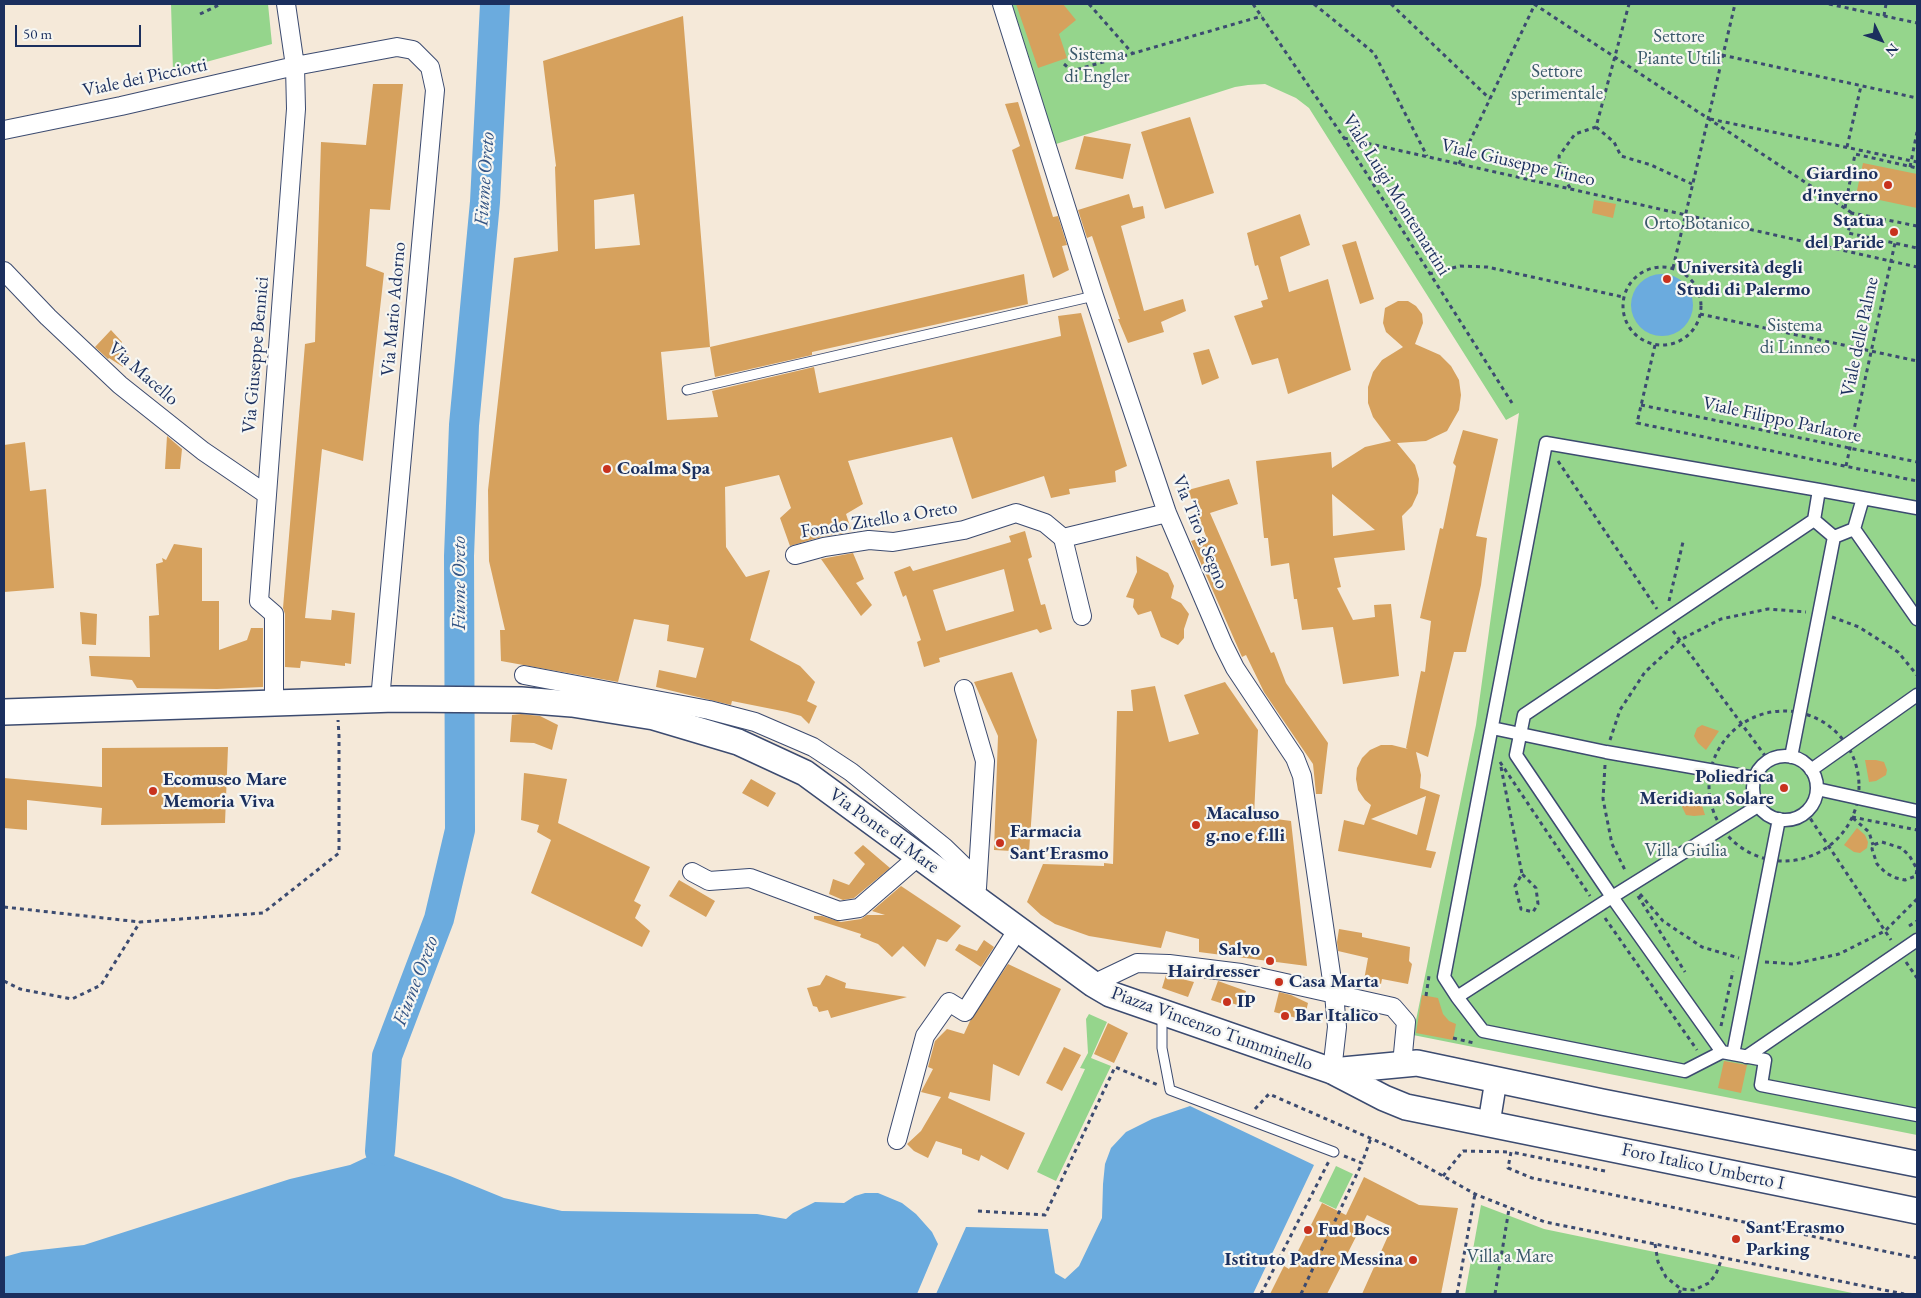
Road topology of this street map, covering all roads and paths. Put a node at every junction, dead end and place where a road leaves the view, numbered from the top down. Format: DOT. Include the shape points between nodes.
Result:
graph roads {
  1 [pos="221,4"];
  2 [pos="286,4"];
  3 [pos="1002,4"];
  4 [pos="1089,4"];
  5 [pos="1253,4"];
  6 [pos="1314,4"];
  7 [pos="1391,4"];
  8 [pos="1535,4"];
  9 [pos="1629,4"];
  10 [pos="1735,4"];
  11 [pos="1829,4"];
  12 [pos="1886,4"];
  13 [pos="200,14"];
  14 [pos="1262,16"];
  15 [pos="1884,16"];
  16 [pos="1917,23"];
  17 [pos="1132,53"];
  18 [pos="1722,55"];
  19 [pos="1615,57"];
  20 [pos="1064,64"];
  21 [pos="295,66"];
  22 [pos="1861,86"];
  23 [pos="1917,98"];
  24 [pos="1490,99"];
  25 [pos="1707,118"];
  26 [pos="1596,126"];
  27 [pos="4,130"];
  28 [pos="1917,132"];
  29 [pos="1344,138"];
  30 [pos="1847,147"];
  31 [pos="1427,157"];
  32 [pos="1911,160"];
  33 [pos="1917,162"];
  34 [pos="1459,164"];
  35 [pos="1910,167"];
  36 [pos="1917,168"];
  37 [pos="1692,184"];
  38 [pos="1570,189"];
  39 [pos="1845,208"];
  40 [pos="1852,213"];
  41 [pos="1685,214"];
  42 [pos="1917,226"];
  43 [pos="1895,243"];
  44 [pos="1917,248"];
  45 [pos="1891,261"];
  46 [pos="1917,267"];
  47 [pos="1673,268"];
  48 [pos="4,271"];
  49 [pos="1429,274"];
  50 [pos="1094,296"];
  51 [pos="1623,297"];
  52 [pos="1700,314"];
  53 [pos="1655,344"];
  54 [pos="1871,351"];
  55 [pos="1917,361"];
  56 [pos="687,390"];
  57 [pos="1512,404"];
  58 [pos="1641,405"];
  59 [pos="1546,443"];
  60 [pos="1850,448"];
  61 [pos="1917,462"];
  62 [pos="1846,466"];
  63 [pos="1917,481"];
  64 [pos="1819,490"];
  65 [pos="266,494"];
  66 [pos="1863,498"];
  67 [pos="1917,508"];
  68 [pos="1168,514"];
  69 [pos="1814,520"];
  70 [pos="1854,529"];
  71 [pos="1834,537"];
  72 [pos="1063,538"];
  73 [pos="1683,542"];
  74 [pos="795,555"];
  75 [pos="1669,604"];
  76 [pos="1082,616"];
  77 [pos="1917,619"];
  78 [pos="1665,620"];
  79 [pos="524,675"];
  80 [pos="964,689"];
  81 [pos="1917,695"];
  82 [pos="388,700"];
  83 [pos="336,702"];
  84 [pos="274,704"];
  85 [pos="4,712"];
  86 [pos="1800,712"];
  87 [pos="1741,724"];
  88 [pos="1492,728"];
  89 [pos="1521,734"];
  90 [pos="1847,744"];
  91 [pos="1516,755"];
  92 [pos="1791,757"];
  93 [pos="1768,761"];
  94 [pos="1811,770"];
  95 [pos="1711,771"];
  96 [pos="1755,778"];
  97 [pos="1817,789"];
  98 [pos="1858,798"];
  99 [pos="1758,806"];
  100 [pos="1917,811"];
  101 [pos="1806,812"];
  102 [pos="1852,817"];
  103 [pos="1779,819"];
  104 [pos="1722,828"];
  105 [pos="1917,830"];
  106 [pos="1873,845"];
  107 [pos="1829,846"];
  108 [pos="919,856"];
  109 [pos="1771,860"];
  110 [pos="692,872"];
  111 [pos="1522,874"];
  112 [pos="1916,876"];
  113 [pos="1632,885"];
  114 [pos="977,888"];
  115 [pos="1612,897"];
  116 [pos="4,907"];
  117 [pos="140,922"];
  118 [pos="1018,929"];
  119 [pos="1917,940"];
  120 [pos="1900,952"];
  121 [pos="1736,957"];
  122 [pos="1689,978"];
  123 [pos="1917,978"];
  124 [pos="4,981"];
  125 [pos="1093,984"];
  126 [pos="1334,994"];
  127 [pos="1457,997"];
  128 [pos="1162,1012"];
  129 [pos="1715,1021"];
  130 [pos="1728,1053"];
  131 [pos="1746,1057"];
  132 [pos="1402,1064"];
  133 [pos="1332,1071"];
  134 [pos="1496,1080"];
  135 [pos="1170,1090"];
  136 [pos="1917,1115"];
  137 [pos="1247,1119"];
  138 [pos="1489,1123"];
  139 [pos="1371,1138"];
  140 [pos="897,1140"];
  141 [pos="1334,1152"];
  142 [pos="1511,1152"];
  143 [pos="1362,1163"];
  144 [pos="1917,1164"];
  145 [pos="1608,1171"];
  146 [pos="1443,1176"];
  147 [pos="1475,1194"];
  148 [pos="1509,1209"];
  149 [pos="978,1211"];
  150 [pos="1917,1211"];
  151 [pos="1655,1244"];
  152 [pos="1722,1258"];
  153 [pos="1917,1258"];
  154 [pos="1680,1289"];
  155 [pos="1261,1294"];
  156 [pos="1301,1294"];
  157 [pos="1457,1294"];
  158 [pos="1495,1294"];
  159 [pos="1680,1294"];
  160 [pos="1904,1294"];
  1 -- 13 [label="path"];
  2 -- 21 [label="street, Via Giuseppe Bennici"];
  3 -- 50 [label="street, Via Tiro a Segno"];
  4 -- 17 [label="path"];
  5 -- 14 [label="path, Viale Luigi Montemartini"];
  6 -- 31 [label="path" via="1374,53"];
  7 -- 24 [label="path"];
  8 -- 19 [label="path"];
  8 -- 24 [label="path"];
  9 -- 19 [label="path"];
  10 -- 18 [label="path"];
  11 -- 15 [label="path"];
  12 -- 15 [label="path"];
  14 -- 17 [label="path"];
  14 -- 29 [label="path, Viale Luigi Montemartini"];
  15 -- 16 [label="path"];
  17 -- 20 [label="path" via="1072,71"];
  18 -- 22 [label="path"];
  18 -- 25 [label="path"];
  19 -- 25 [label="path"];
  19 -- 26 [label="path"];
  21 -- 27 [label="street, Viale dei Picciotti"];
  21 -- 65 [label="street, Via Giuseppe Bennici" via="296,109"];
  21 -- 82 [label="street, Via Mario Adorno" via="397,47 413,50 430,67 435,90"];
  22 -- 23 [label="path"];
  22 -- 30 [label="path"];
  24 -- 34 [label="path"];
  25 -- 30 [label="path"];
  25 -- 37 [label="path"];
  25 -- 39 [label="path"];
  26 -- 37 [label="path" via="1614,142 1622,156"];
  26 -- 38 [label="path" via="1575,134 1559,156 1560,172"];
  28 -- 32 [label="path"];
  29 -- 31 [label="path, Viale Giuseppe Tineo"];
  29 -- 49 [label="path, Viale Luigi Montemartini"];
  30 -- 32 [label="path"];
  31 -- 34 [label="path, Viale Giuseppe Tineo"];
  32 -- 33 [label="path"];
  32 -- 35 [label="path"];
  34 -- 38 [label="path, Viale Giuseppe Tineo"];
  35 -- 36 [label="path"];
  35 -- 39 [label="path" via="1855,154"];
  37 -- 41 [label="path"];
  38 -- 41 [label="path, Viale Giuseppe Tineo"];
  39 -- 40 [label="path"];
  40 -- 42 [label="path"];
  40 -- 43 [label="path" via="1848,233"];
  41 -- 45 [label="path, Viale Giuseppe Tineo"];
  41 -- 47 [label="path"];
  43 -- 44 [label="path"];
  43 -- 45 [label="path, Viale delle Palme"];
  45 -- 46 [label="path, Viale Giuseppe Tineo"];
  45 -- 54 [label="path, Viale delle Palme"];
  47 -- 51 [label="path" via="1655,267 1641,272"];
  47 -- 52 [label="path" via="1695,284"];
  48 -- 65 [label="street, Via Macello" via="120,385 203,451"];
  49 -- 51 [label="path" via="1460,266 1487,267"];
  49 -- 57 [label="path, Viale Luigi Montemartini"];
  50 -- 56 [label="lane"];
  50 -- 68 [label="street, Via Tiro a Segno"];
  51 -- 53 [label="path" via="1628,327 1639,338"];
  52 -- 53 [label="path" via="1694,328 1683,339"];
  52 -- 54 [label="path"];
  53 -- 58 [label="path"];
  54 -- 55 [label="path"];
  54 -- 60 [label="path, Viale delle Palme"];
  58 -- 60 [label="path, Viale Filippo Parlatore"];
  58 -- 62 [label="path" via="1637,423"];
  59 -- 64 [label="street"];
  59 -- 78 [label="path"];
  59 -- 88 [label="street"];
  60 -- 61 [label="path, Viale Filippo Parlatore"];
  60 -- 62 [label="path, Viale delle Palme"];
  62 -- 63 [label="path"];
  64 -- 66 [label="street"];
  64 -- 69 [label="street"];
  65 -- 84 [label="street, Via Giuseppe Bennici" via="259,601 274,614"];
  66 -- 67 [label="street"];
  66 -- 70 [label="street"];
  68 -- 72 [label="street"];
  68 -- 126 [label="street, Via Tiro a Segno" via="1235,668 1296,758 1302,776"];
  69 -- 71 [label="street"];
  69 -- 78 [label="street"];
  70 -- 71 [label="street"];
  70 -- 77 [label="street"];
  71 -- 86 [label="street"];
  72 -- 74 [label="street, Fondo Zitello a Oreto" via="1044,523 1016,513 964,530 893,542 869,540"];
  72 -- 76 [label="street"];
  73 -- 75 [label="path"];
  78 -- 87 [label="path"];
  78 -- 89 [label="street" via="1524,715"];
  79 -- 114 [label="street" via="709,710 755,722 812,747 859,779 944,847"];
  80 -- 114 [label="street" via="985,761"];
  81 -- 90 [label="street"];
  82 -- 83 [label="main road, Via Ponte di Mare"];
  82 -- 108 [label="main road, Via Ponte di Mare" via="521,700 654,717 738,742 805,773"];
  83 -- 84 [label="main road, Via Ponte di Mare"];
  83 -- 117 [label="path" via="339,853 263,914"];
  84 -- 85 [label="main road, Via Ponte di Mare"];
  86 -- 87 [label="path" via="1779,711 1759,715"];
  86 -- 90 [label="path" via="1818,718"];
  86 -- 92 [label="street"];
  87 -- 93 [label="path"];
  87 -- 95 [label="path" via="1727,737"];
  88 -- 89 [label="street"];
  88 -- 127 [label="street" via="1444,977"];
  89 -- 91 [label="street"];
  89 -- 95 [label="street"];
  90 -- 94 [label="street"];
  90 -- 98 [label="path" via="1859,779"];
  91 -- 111 [label="path" via="1501,763"];
  91 -- 115 [label="street"];
  92 -- 93 [label="street"];
  92 -- 94 [label="street"];
  93 -- 96 [label="street"];
  94 -- 97 [label="street"];
  95 -- 96 [label="street"];
  95 -- 104 [label="path" via="1709,791 1713,810"];
  96 -- 99 [label="street" via="1753,788"];
  97 -- 98 [label="street"];
  97 -- 101 [label="street"];
  98 -- 100 [label="street"];
  98 -- 102 [label="path"];
  99 -- 103 [label="street" via="1764,813"];
  99 -- 104 [label="street"];
  101 -- 103 [label="street" via="1790,820"];
  101 -- 107 [label="path"];
  102 -- 105 [label="path"];
  102 -- 106 [label="path" via="1869,832"];
  102 -- 107 [label="path"];
  103 -- 109 [label="street"];
  104 -- 109 [label="path" via="1736,844"];
  104 -- 113 [label="street"];
  106 -- 112 [label="path" via="1882,842 1901,848 1914,861"];
  106 -- 112 [label="path" via="1873,856 1886,873 1905,880"];
  107 -- 109 [label="path" via="1812,856"];
  107 -- 120 [label="path"];
  108 -- 110 [label="street" via="859,908 839,911 750,878 710,881"];
  108 -- 114 [label="main road, Via Ponte di Mare"];
  109 -- 130 [label="street"];
  111 -- 111 [label="path" via="1514,886 1521,909 1534,912 1538,904 1536,888"];
  113 -- 115 [label="street"];
  113 -- 122 [label="path"];
  114 -- 118 [label="main road, Via Ponte di Mare"];
  115 -- 127 [label="street"];
  115 -- 130 [label="street"];
  116 -- 117 [label="path"];
  117 -- 124 [label="path" via="100,985 72,999 20,989"];
  118 -- 125 [label="main road, Via Ponte di Mare"];
  118 -- 140 [label="street" via="965,1012 949,1002 925,1036"];
  119 -- 120 [label="street"];
  120 -- 123 [label="path"];
  120 -- 131 [label="street"];
  121 -- 129 [label="path" via="1720,1029"];
  125 -- 126 [label="street" via="1137,963 1169,964 1240,973"];
  125 -- 128 [label="main road, Piazza Vincenzo Tumminello" via="1110,994"];
  126 -- 132 [label="street" via="1393,1007 1406,1022"];
  126 -- 133 [label="street, Via Tiro a Segno" via="1337,1027"];
  127 -- 130 [label="street" via="1483,1031 1489,1033 1685,1071"];
  128 -- 133 [label="main road, Piazza Vincenzo Tumminello"];
  128 -- 135 [label="lane" via="1162,1048"];
  130 -- 131 [label="street"];
  131 -- 136 [label="street" via="1766,1060 1761,1085"];
  132 -- 133 [label="main road"];
  132 -- 134 [label="main road" via="1417,1063"];
  133 -- 138 [label="main road, Foro Italico Umberto I" via="1406,1107"];
  134 -- 138 [label="street"];
  134 -- 144 [label="main road"];
  135 -- 137 [label="lane"];
  135 -- 149 [label="path" via="1115,1067 1046,1215"];
  137 -- 139 [label="path" via="1269,1094"];
  137 -- 141 [label="lane"];
  138 -- 150 [label="main road, Foro Italico Umberto I"];
  139 -- 143 [label="path"];
  139 -- 146 [label="path"];
  141 -- 143 [label="path"];
  141 -- 155 [label="path"];
  142 -- 145 [label="path"];
  142 -- 146 [label="path" via="1463,1151"];
  142 -- 153 [label="path" via="1508,1168 1532,1178"];
  143 -- 156 [label="path"];
  146 -- 147 [label="path"];
  147 -- 148 [label="path"];
  147 -- 157 [label="path"];
  148 -- 151 [label="path" via="1545,1222"];
  148 -- 158 [label="path"];
  151 -- 152 [label="path"];
  151 -- 154 [label="path" via="1658,1262 1666,1277"];
  152 -- 154 [label="path" via="1709,1283 1694,1290"];
  152 -- 160 [label="path"];
  154 -- 159 [label="path"];
}
